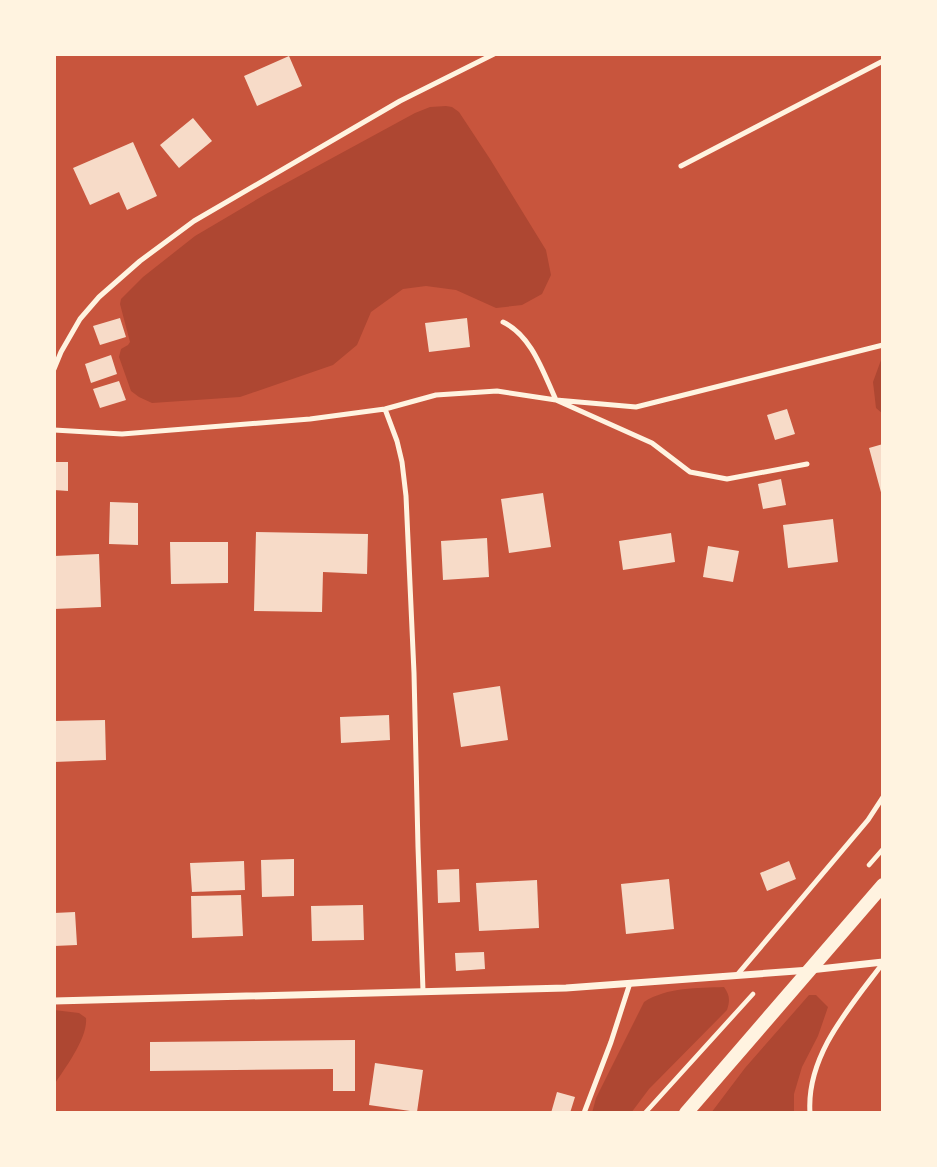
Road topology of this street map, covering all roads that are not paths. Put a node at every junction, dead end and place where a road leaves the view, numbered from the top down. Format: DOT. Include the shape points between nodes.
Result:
graph roads {
  1 [pos="494,54"];
  2 [pos="883,61"];
  3 [pos="681,166"];
  4 [pos="503,322"];
  5 [pos="883,345"];
  6 [pos="54,369"];
  7 [pos="556,400"];
  8 [pos="385,409"];
  9 [pos="54,430"];
  10 [pos="807,464"];
  11 [pos="882,798"];
  12 [pos="883,885"];
  13 [pos="883,962"];
  14 [pos="810,970"];
  15 [pos="737,975"];
  16 [pos="630,984"];
  17 [pos="423,991"];
  18 [pos="54,1001"];
  19 [pos="584,1113"];
  20 [pos="686,1113"];
  21 [pos="810,1113"];
  1 -- 6 [label="lane" via="388,108 194,221 99,297 80,319"];
  2 -- 3 [label="lane"];
  4 -- 7 [label="lane" via="514,327 535,352"];
  5 -- 7 [label="lane" via="636,407"];
  7 -- 8 [label="lane" via="497,391 436,395"];
  7 -- 10 [label="lane" via="652,443 690,472 727,479"];
  8 -- 9 [label="lane" via="122,434"];
  8 -- 17 [label="lane" via="397,441 406,496"];
  11 -- 15 [label="lane"];
  12 -- 14 [label="main road"];
  13 -- 14 [label="street"];
  13 -- 21 [label="lane" via="835,1028 816,1068"];
  14 -- 15 [label="street"];
  14 -- 20 [label="main road"];
  15 -- 16 [label="street"];
  16 -- 17 [label="street"];
  16 -- 19 [label="lane"];
  17 -- 18 [label="street"];
}
